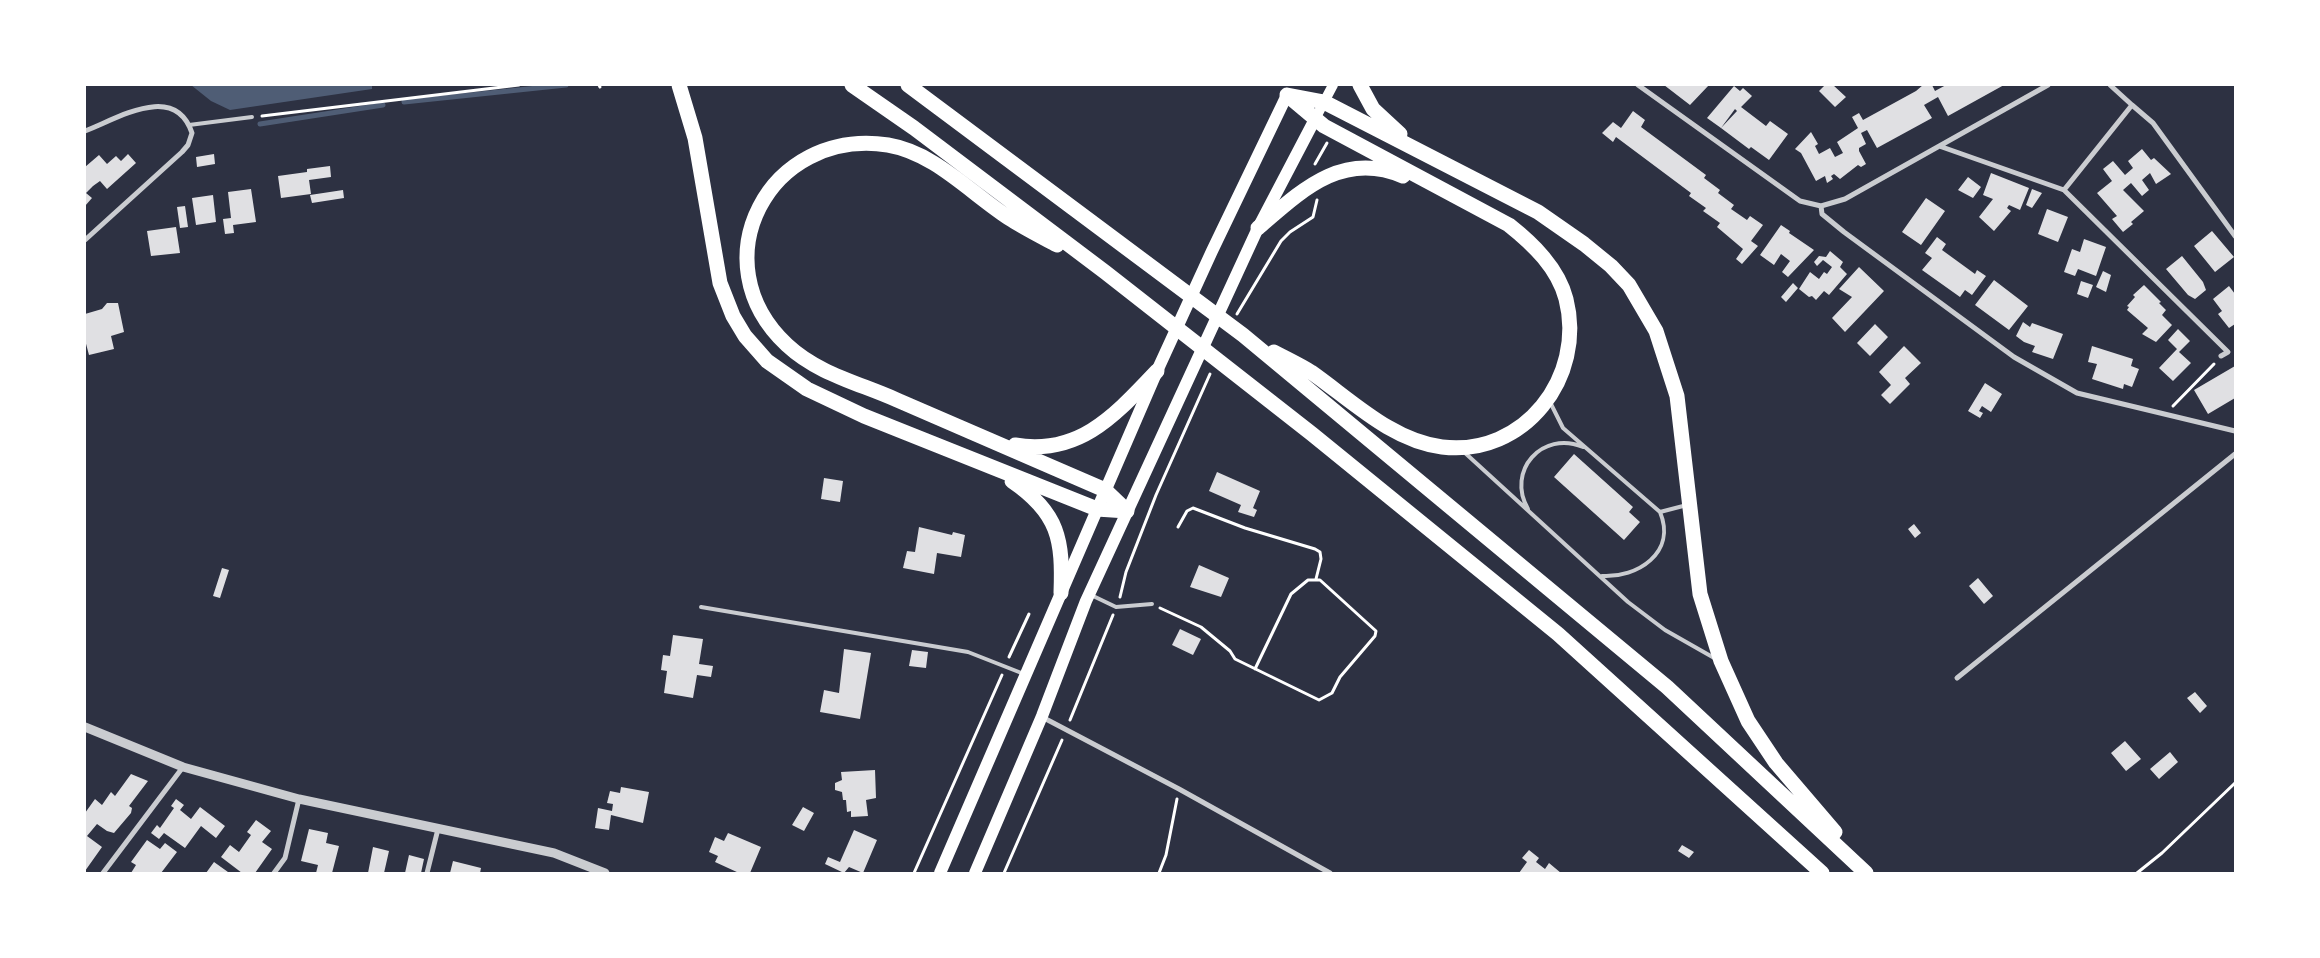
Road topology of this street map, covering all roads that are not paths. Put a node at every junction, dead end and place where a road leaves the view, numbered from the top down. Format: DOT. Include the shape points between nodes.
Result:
graph roads {
  1 [pos="679,85"];
  2 [pos="852,85"];
  3 [pos="908,85"];
  4 [pos="1333,85"];
  5 [pos="1360,85"];
  6 [pos="1638,85"];
  7 [pos="2048,85"];
  8 [pos="2110,85"];
  9 [pos="1290,90"];
  10 [pos="1324,102"];
  11 [pos="2132,105"];
  12 [pos="252,117"];
  13 [pos="1314,121"];
  14 [pos="189,125"];
  15 [pos="85,131"];
  16 [pos="1942,147"];
  17 [pos="1446,163"];
  18 [pos="2064,190"];
  19 [pos="1821,206"];
  20 [pos="1482,211"];
  21 [pos="1258,228"];
  22 [pos="2235,236"];
  23 [pos="85,240"];
  24 [pos="1105,272"];
  25 [pos="1243,335"];
  26 [pos="2235,348"];
  27 [pos="2228,352"];
  28 [pos="2221,356"];
  29 [pos="1157,371"];
  30 [pos="1549,400"];
  31 [pos="2235,430"];
  32 [pos="994,441"];
  33 [pos="1459,448"];
  34 [pos="1587,449"];
  35 [pos="2235,454"];
  36 [pos="986,464"];
  37 [pos="1105,490"];
  38 [pos="1689,505"];
  39 [pos="1097,509"];
  40 [pos="1128,511"];
  41 [pos="1660,512"];
  42 [pos="1531,513"];
  43 [pos="1601,576"];
  44 [pos="1061,593"];
  45 [pos="1089,594"];
  46 [pos="1152,604"];
  47 [pos="701,607"];
  48 [pos="706,608"];
  49 [pos="705,615"];
  50 [pos="1721,661"];
  51 [pos="1026,675"];
  52 [pos="1957,678"];
  53 [pos="1042,716"];
  54 [pos="85,727"];
  55 [pos="184,767"];
  56 [pos="299,799"];
  57 [pos="438,829"];
  58 [pos="103,873"];
  59 [pos="274,873"];
  60 [pos="428,873"];
  61 [pos="605,873"];
  62 [pos="940,873"];
  63 [pos="975,873"];
  64 [pos="1330,873"];
  65 [pos="1822,873"];
  66 [pos="1868,873"];
  1 -- 36 [label="highway" via="695,138 720,284 745,336 767,361 807,389 864,416"];
  2 -- 24 [label="highway"];
  3 -- 25 [label="highway"];
  4 -- 10 [label="main road"];
  5 -- 17 [label="highway" via="1382,119"];
  6 -- 19 [label="street" via="1800,200"];
  7 -- 16 [label="street"];
  8 -- 11 [label="street"];
  9 -- 10 [label="highway"];
  9 -- 13 [label="highway"];
  9 -- 29 [label="main road"];
  10 -- 13 [label="main road"];
  10 -- 17 [label="highway"];
  11 -- 18 [label="street"];
  11 -- 22 [label="street" via="2162,135"];
  12 -- 14 [label="lane"];
  13 -- 20 [label="highway"];
  13 -- 21 [label="main road"];
  14 -- 15 [label="street" via="166,106 153,106"];
  14 -- 23 [label="street" via="192,134 188,145"];
  16 -- 18 [label="street"];
  16 -- 19 [label="street" via="1844,199"];
  17 -- 38 [label="highway" via="1552,221 1611,266 1629,286 1656,331 1669,368 1681,422"];
  18 -- 27 [label="street"];
  19 -- 31 [label="street" via="1822,214 1837,227 2014,356 2076,393"];
  20 -- 21 [label="highway" via="1393,172 1357,168 1337,172 1316,183"];
  20 -- 30 [label="highway" via="1509,225 1537,248 1566,298 1569,351"];
  21 -- 40 [label="main road"];
  24 -- 32 [label="highway" via="1011,220 924,158 891,146 856,143 822,150 795,164 766,195 752,226 748,258 752,289 775,333 799,355 821,369"];
  24 -- 65 [label="highway" via="1312,434 1558,634"];
  25 -- 33 [label="highway" via="1309,371 1391,429 1424,444"];
  25 -- 66 [label="highway" via="1667,687"];
  26 -- 27 [label="street"];
  27 -- 28 [label="street"];
  29 -- 32 [label="highway" via="1110,418 1074,440 1039,448"];
  29 -- 37 [label="main road"];
  30 -- 33 [label="highway" via="1530,420 1510,433 1485,444"];
  30 -- 34 [label="lane" via="1563,428"];
  32 -- 37 [label="highway"];
  33 -- 42 [label="lane"];
  34 -- 41 [label="lane"];
  34 -- 42 [label="lane" via="1574,443 1559,443 1533,455 1520,480 1520,494"];
  35 -- 52 [label="street"];
  36 -- 39 [label="highway"];
  36 -- 44 [label="highway" via="1034,497 1051,520 1061,546"];
  37 -- 39 [label="main road"];
  37 -- 40 [label="highway"];
  38 -- 41 [label="lane"];
  38 -- 50 [label="highway" via="1700,594"];
  39 -- 40 [label="highway"];
  39 -- 44 [label="main road"];
  40 -- 45 [label="main road"];
  41 -- 43 [label="lane" via="1663,519 1661,543 1653,558 1632,573"];
  42 -- 43 [label="lane"];
  43 -- 50 [label="lane" via="1665,630"];
  44 -- 51 [label="main road"];
  45 -- 46 [label="lane" via="1116,607"];
  45 -- 53 [label="main road"];
  47 -- 48 [label="lane"];
  48 -- 49 [label="lane"];
  48 -- 51 [label="lane" via="968,652"];
  50 -- 66 [label="highway" via="1748,721 1776,763"];
  51 -- 62 [label="main road"];
  53 -- 63 [label="main road"];
  53 -- 64 [label="street"];
  54 -- 55 [label="street"];
  55 -- 56 [label="street"];
  55 -- 58 [label="street"];
  56 -- 57 [label="street"];
  56 -- 59 [label="street" via="285,858"];
  57 -- 60 [label="street"];
  57 -- 61 [label="street" via="554,854"];
}
